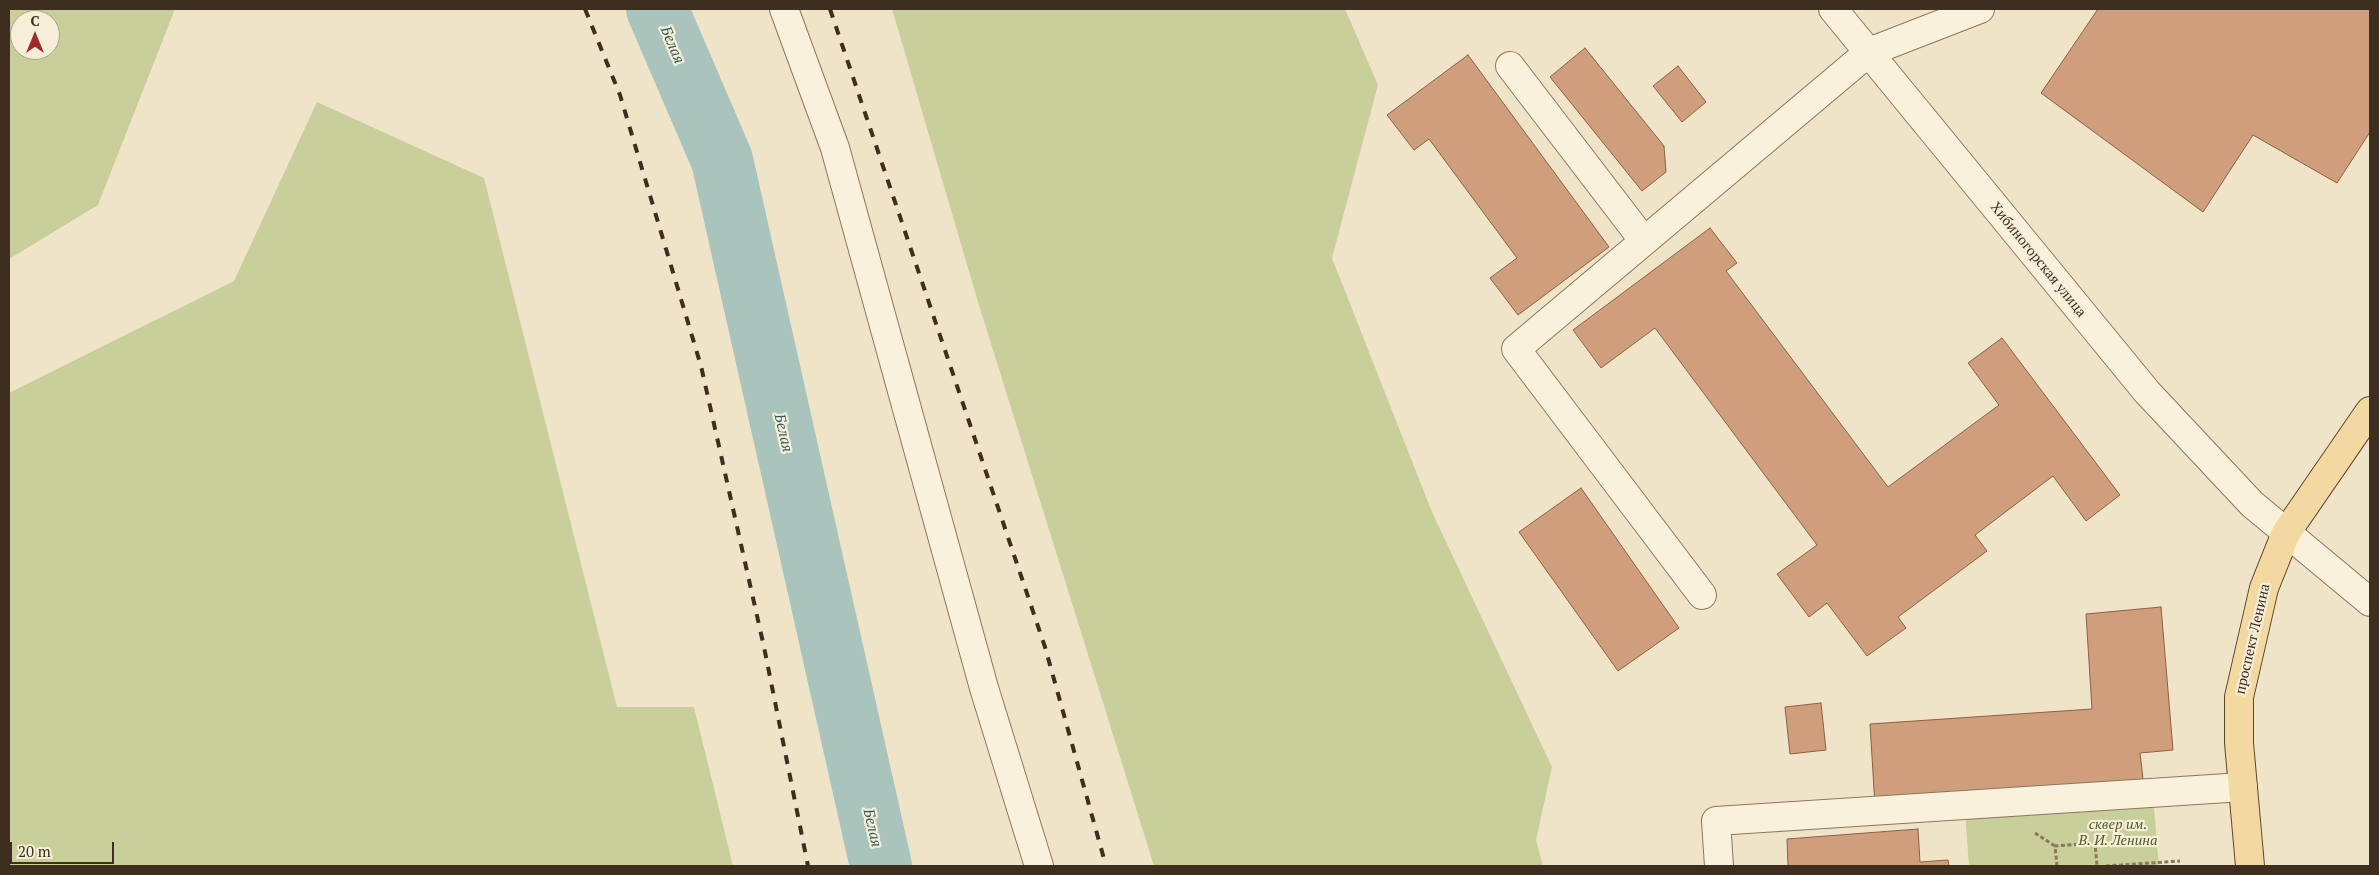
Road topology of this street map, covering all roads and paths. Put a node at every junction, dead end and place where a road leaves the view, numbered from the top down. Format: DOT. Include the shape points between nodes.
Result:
graph roads {
  1 [pos="784,9"];
  2 [pos="1833,9"];
  3 [pos="1980,9"];
  4 [pos="1868,52"];
  5 [pos="1510,66"];
  6 [pos="1644,241"];
  7 [pos="2370,411"];
  8 [pos="2286,534"];
  9 [pos="1702,595"];
  10 [pos="2370,602"];
  11 [pos="2243,787"];
  12 [pos="2180,861"];
  13 [pos="1039,866"];
  14 [pos="1719,866"];
  15 [pos="2057,866"];
  16 [pos="2097,866"];
  17 [pos="2106,866"];
  18 [pos="2250,866"];
  1 -- 13 [label="street" via="836,148 984,688"];
  2 -- 4 [label="street, Хибиногорская улица"];
  3 -- 4 [label="street"];
  4 -- 6 [label="street"];
  4 -- 8 [label="street, Хибиногорская улица" via="2147,392 2252,504"];
  5 -- 6 [label="street"];
  6 -- 9 [label="street" via="1516,349"];
  7 -- 8 [label="main road, проспект Ленина"];
  8 -- 10 [label="street, Хибиногорская улица"];
  8 -- 11 [label="main road, проспект Ленина" via="2264,588 2238,697"];
  11 -- 14 [label="street" via="1716,821"];
  11 -- 18 [label="main road, проспект Ленина"];
  12 -- 17 [label="path"];
  15 -- 16 [label="path" via="2055,846 2095,843"];
}
